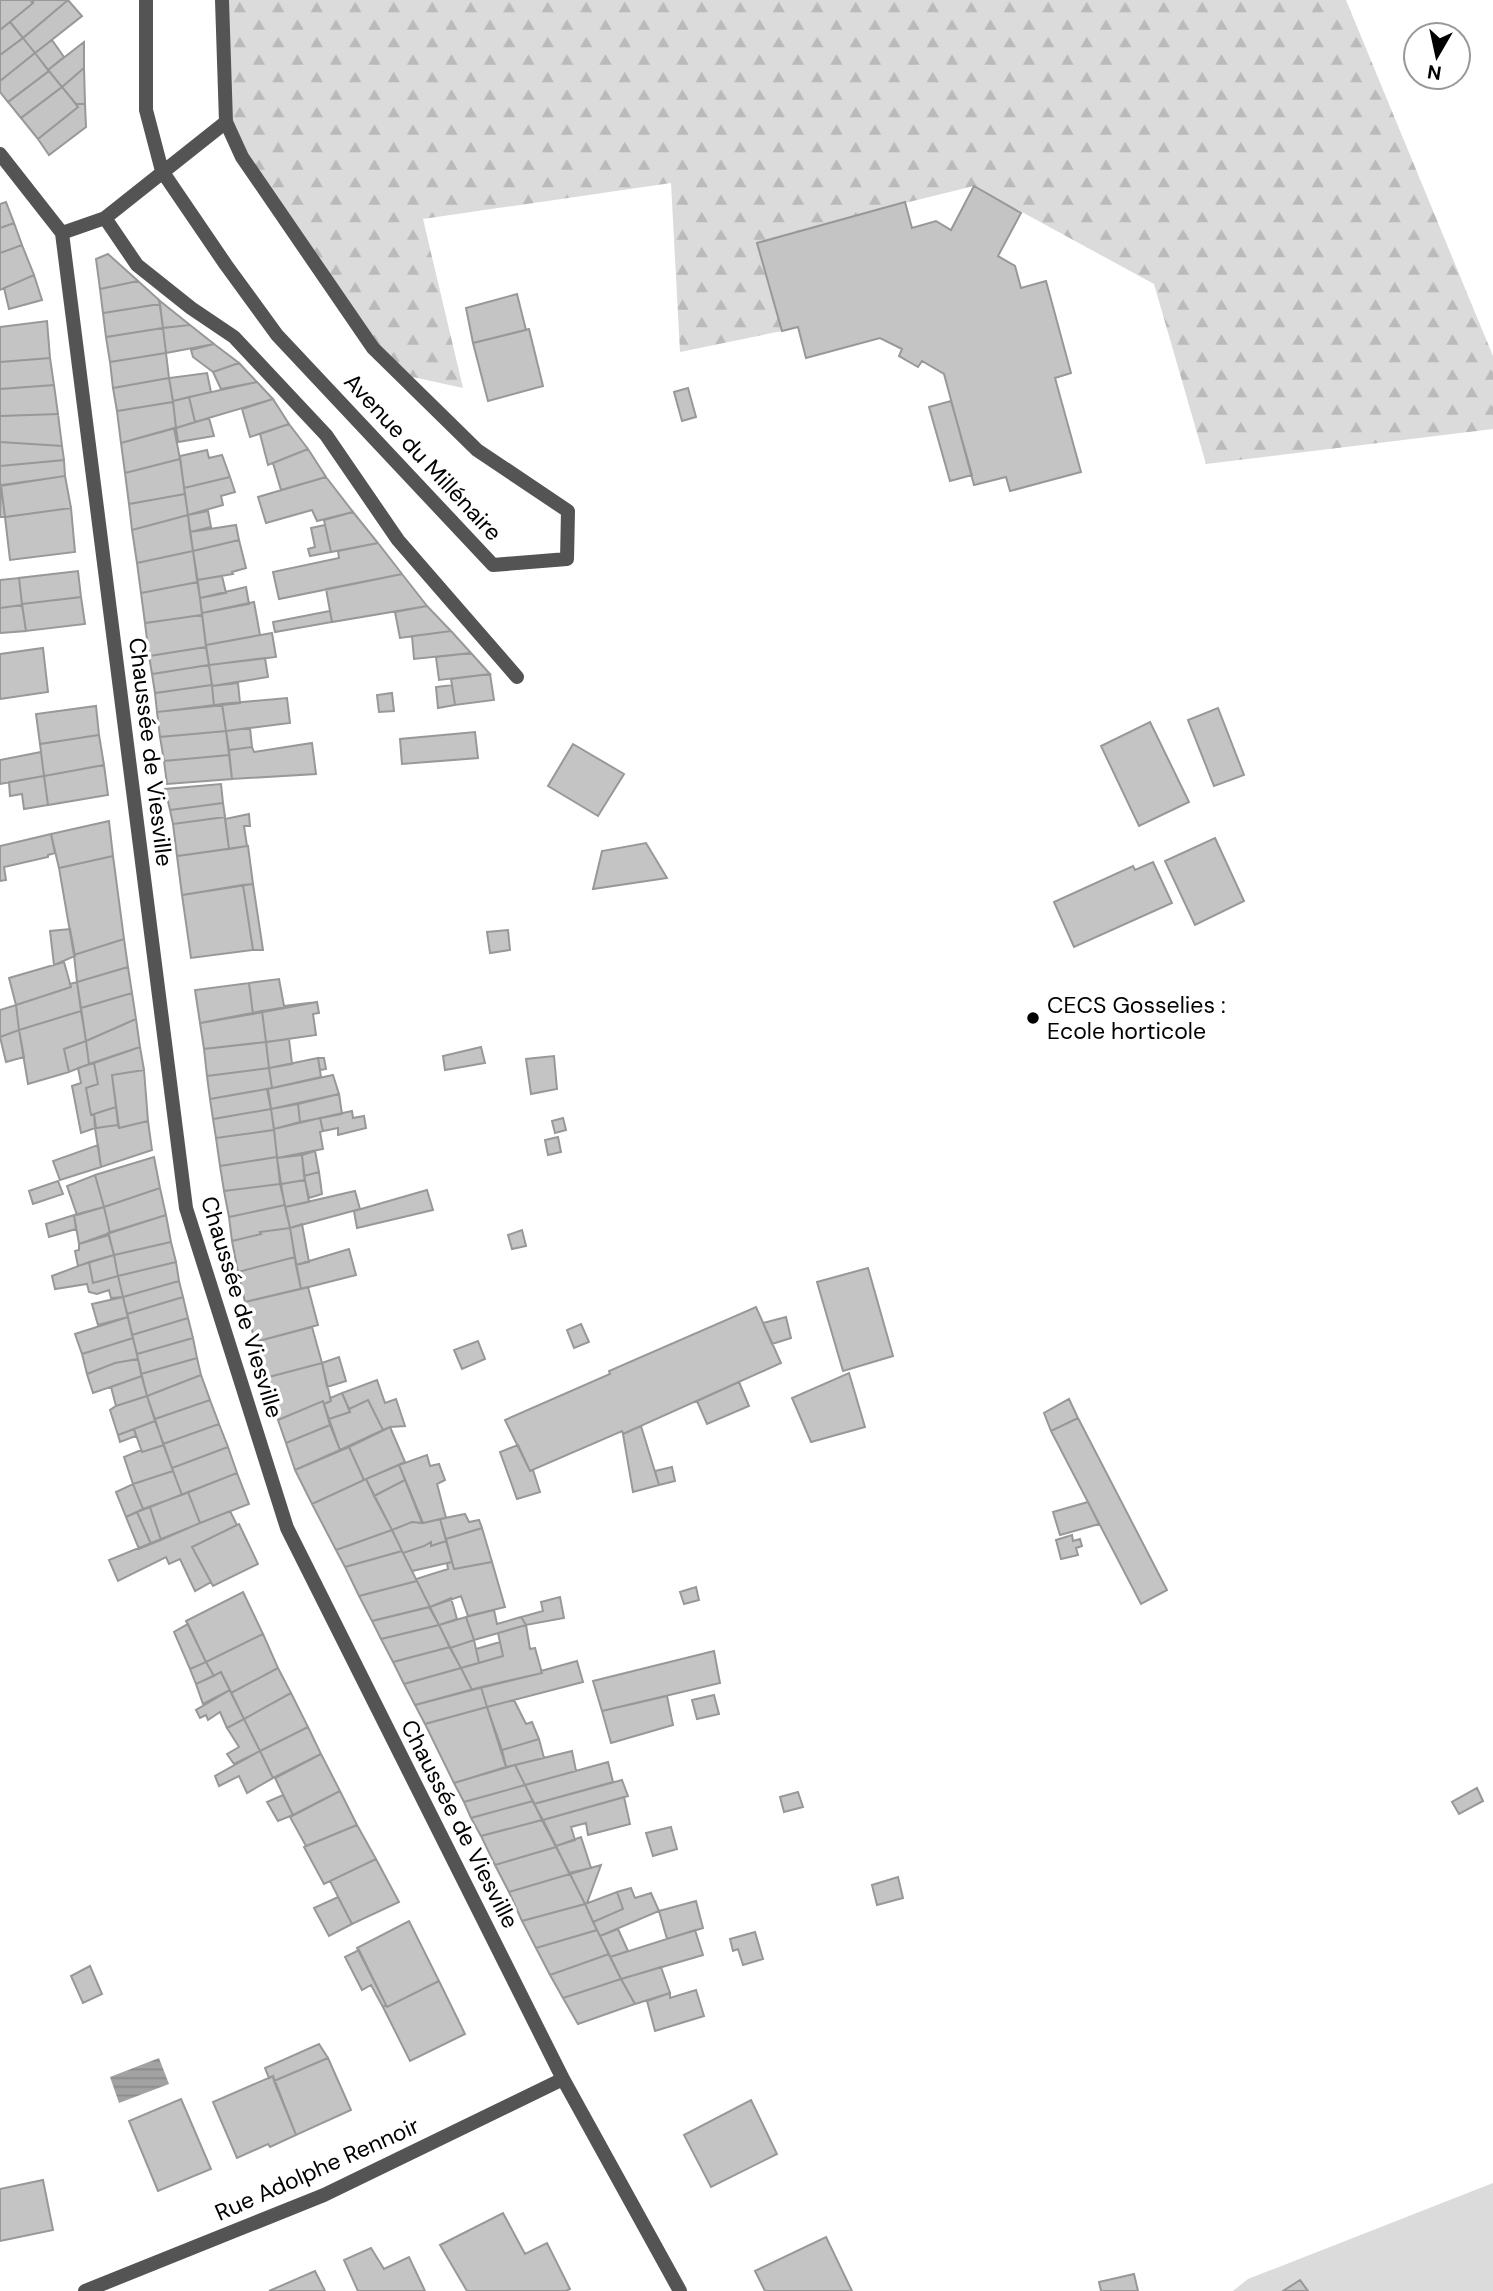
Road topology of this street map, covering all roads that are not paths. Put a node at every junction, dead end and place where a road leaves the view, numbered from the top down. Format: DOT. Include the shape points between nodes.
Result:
graph roads {
  1 [pos="146,0"];
  2 [pos="222,0"];
  3 [pos="226,122"];
  4 [pos="0,154"];
  5 [pos="162,171"];
  6 [pos="105,218"];
  7 [pos="62,233"];
  8 [pos="517,677"];
  9 [pos="563,2080"];
  10 [pos="85,2291"];
  11 [pos="680,2291"];
  1 -- 5 [label="street, Avenue du Millénaire" via="146,110"];
  2 -- 3 [label="street, Avenue du Millénaire"];
  3 -- 5 [label="street"];
  3 -- 5 [label="street, Avenue du Millénaire" via="242,158 373,348 477,450 568,511 567,559 493,565 277,335"];
  4 -- 7 [label="street"];
  5 -- 6 [label="street"];
  6 -- 7 [label="street"];
  6 -- 8 [label="street" via="138,265 234,337 326,435 398,540"];
  7 -- 9 [label="street, Chaussée de Viesville" via="186,1208 287,1528"];
  9 -- 10 [label="street, Rue Adolphe Rennoir" via="324,2195"];
  9 -- 11 [label="street, Chaussée de Viesville"];
}
